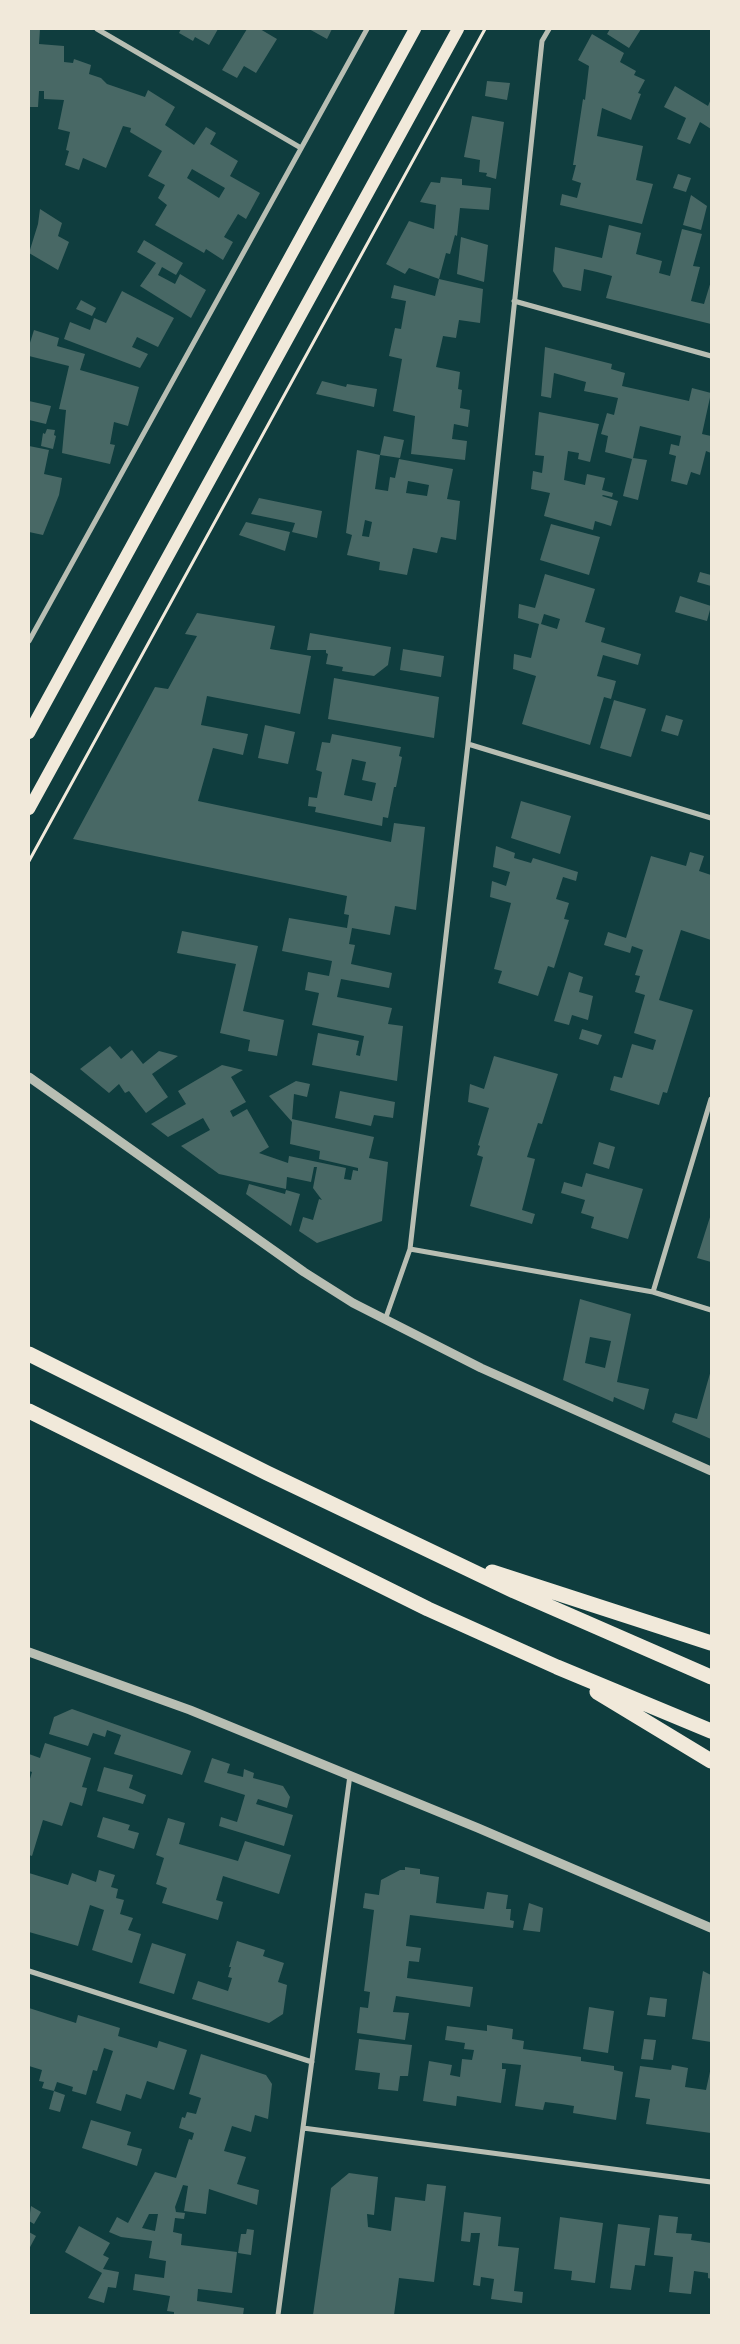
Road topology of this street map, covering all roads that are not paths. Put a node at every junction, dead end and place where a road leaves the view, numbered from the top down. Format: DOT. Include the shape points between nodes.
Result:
graph roads {
  1 [pos="97,29"];
  2 [pos="367,29"];
  3 [pos="415,29"];
  4 [pos="458,29"];
  5 [pos="549,29"];
  6 [pos="301,148"];
  7 [pos="514,302"];
  8 [pos="711,356"];
  9 [pos="29,640"];
  10 [pos="29,733"];
  11 [pos="468,744"];
  12 [pos="29,809"];
  13 [pos="711,818"];
  14 [pos="29,1077"];
  15 [pos="711,1099"];
  16 [pos="410,1249"];
  17 [pos="653,1292"];
  18 [pos="711,1310"];
  19 [pos="385,1320"];
  20 [pos="29,1354"];
  21 [pos="29,1411"];
  22 [pos="711,1472"];
  23 [pos="429,1551"];
  24 [pos="711,1643"];
  25 [pos="29,1652"];
  26 [pos="558,1667"];
  27 [pos="711,1677"];
  28 [pos="711,1731"];
  29 [pos="711,1761"];
  30 [pos="350,1775"];
  31 [pos="711,1928"];
  32 [pos="29,1971"];
  33 [pos="312,2062"];
  34 [pos="303,2128"];
  35 [pos="711,2182"];
  36 [pos="278,2315"];
  1 -- 6 [label="street"];
  2 -- 6 [label="street"];
  3 -- 10 [label="main road"];
  4 -- 12 [label="main road"];
  5 -- 7 [label="street" via="542,41"];
  6 -- 9 [label="street"];
  7 -- 8 [label="street"];
  7 -- 11 [label="street"];
  11 -- 13 [label="street"];
  11 -- 16 [label="street"];
  14 -- 19 [label="street" via="304,1272"];
  15 -- 17 [label="street"];
  16 -- 17 [label="street"];
  16 -- 19 [label="street"];
  17 -- 18 [label="street"];
  19 -- 22 [label="street"];
  20 -- 23 [label="highway"];
  21 -- 26 [label="highway" via="357,1575"];
  23 -- 24 [label="highway"];
  23 -- 27 [label="highway" via="514,1592"];
  25 -- 30 [label="street" via="190,1710"];
  26 -- 28 [label="highway"];
  26 -- 29 [label="highway"];
  30 -- 31 [label="street"];
  30 -- 33 [label="street"];
  32 -- 33 [label="street"];
  33 -- 34 [label="street"];
  34 -- 35 [label="street"];
  34 -- 36 [label="street"];
}
